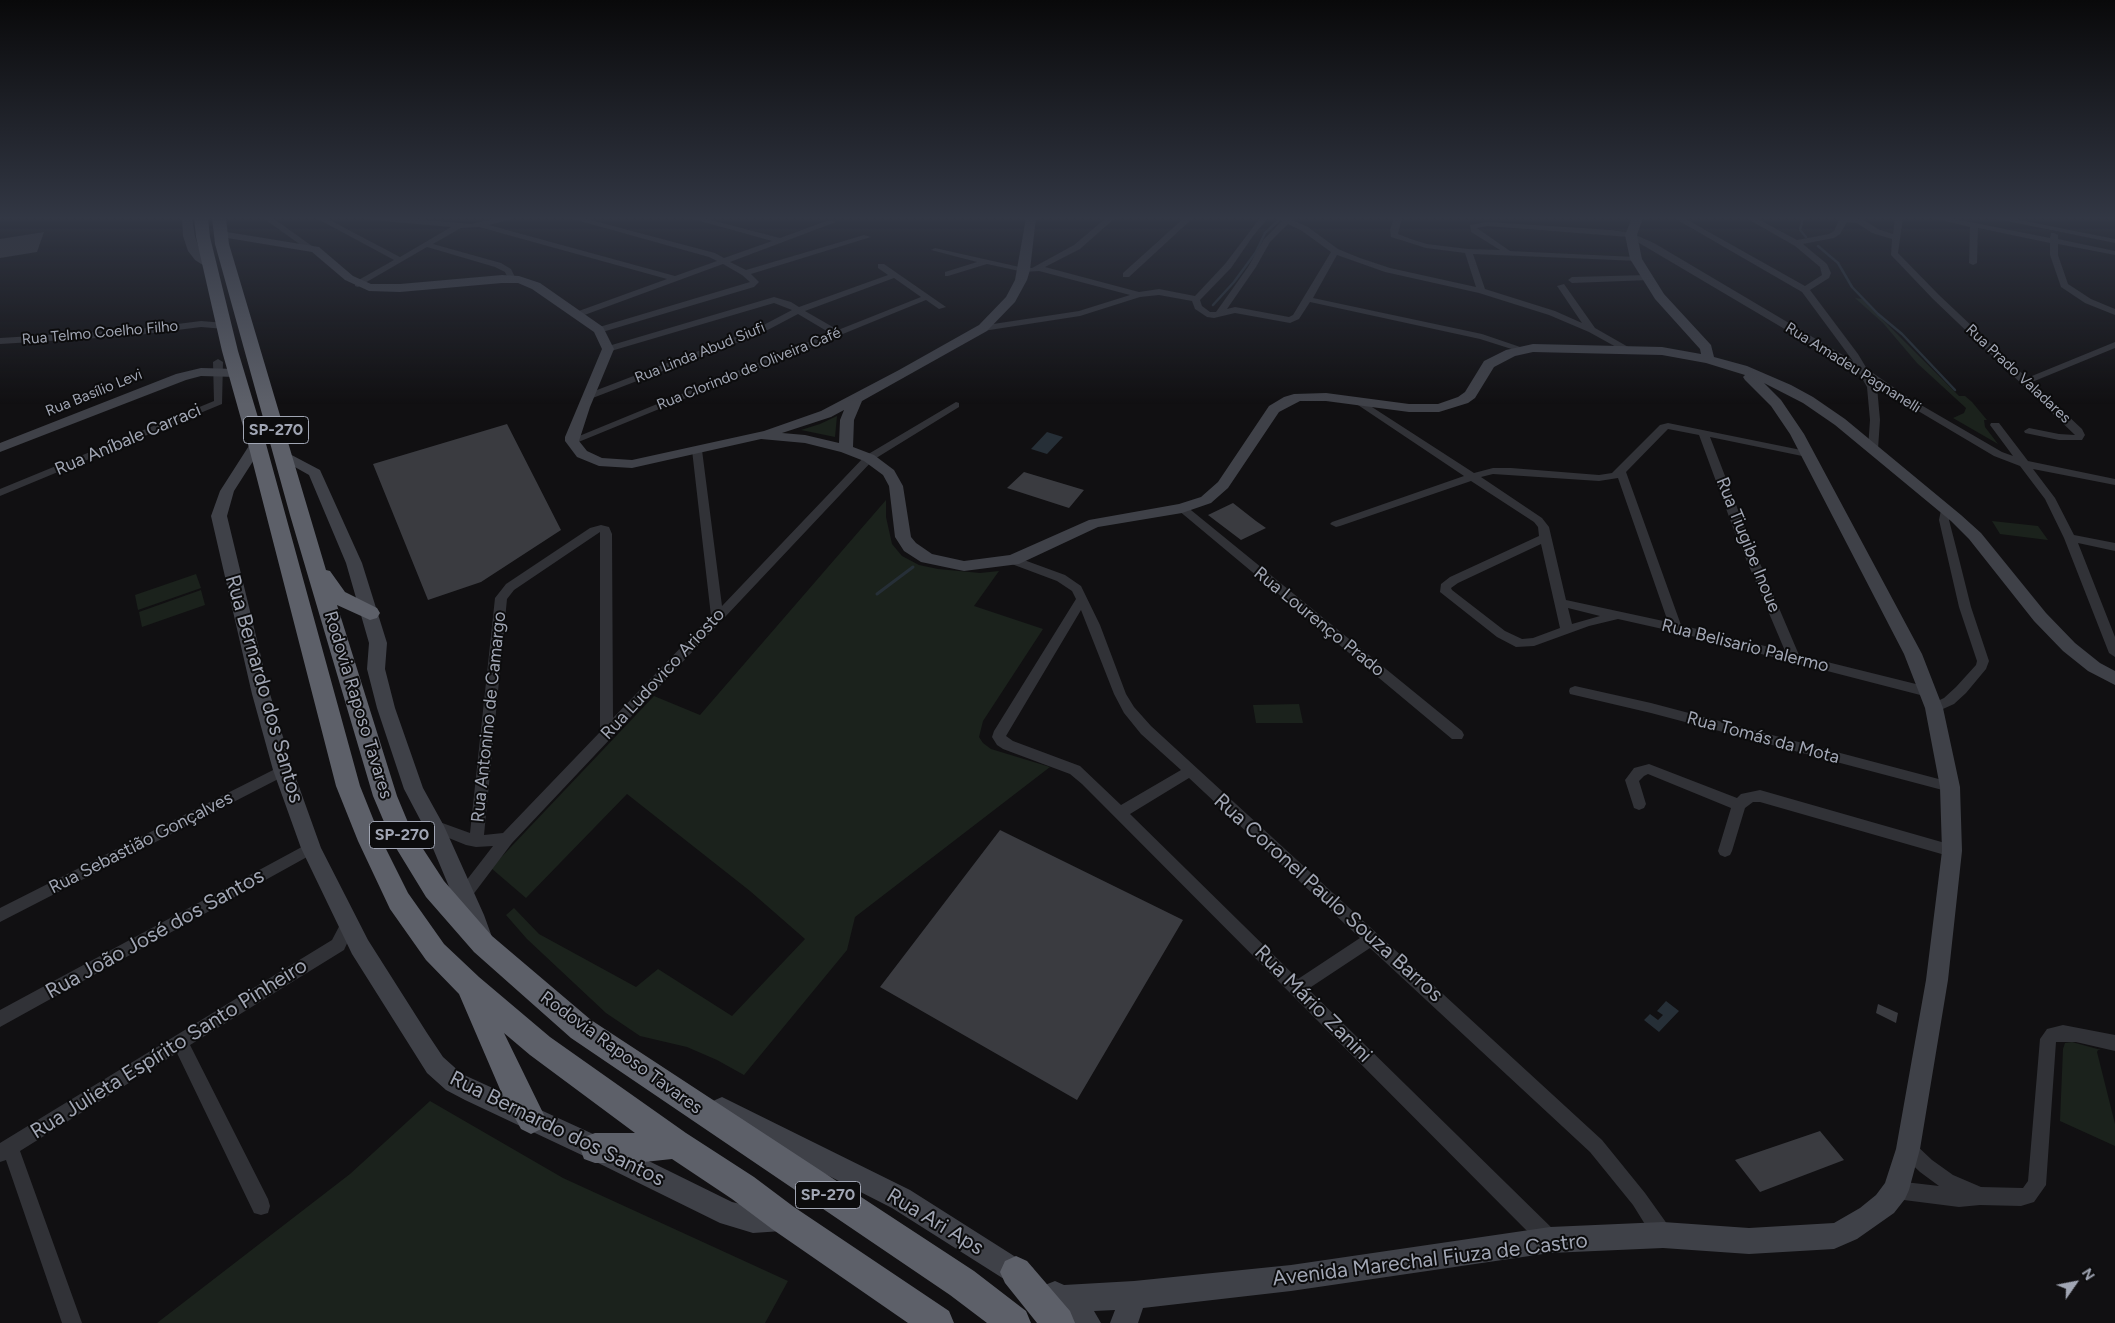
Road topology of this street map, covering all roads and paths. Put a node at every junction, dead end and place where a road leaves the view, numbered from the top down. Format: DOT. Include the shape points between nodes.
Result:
graph roads {
  1 [pos="213,280"];
  2 [pos="233,280"];
  3 [pos="352,280"];
  4 [pos="365,280"];
  5 [pos="512,280"];
  6 [pos="673,280"];
  7 [pos="752,280"];
  8 [pos="882,280"];
  9 [pos="902,280"];
  10 [pos="1020,280"];
  11 [pos="1082,280"];
  12 [pos="1215,280"];
  13 [pos="1243,280"];
  14 [pos="1319,280"];
  15 [pos="1431,280"];
  16 [pos="1477,280"];
  17 [pos="1572,280"];
  18 [pos="1582,280"];
  19 [pos="1648,280"];
  20 [pos="1710,280"];
  21 [pos="1787,280"];
  22 [pos="1820,280"];
  23 [pos="1920,280"];
  24 [pos="2062,280"];
  25 [pos="358,284"];
  26 [pos="1561,286"];
  27 [pos="1805,290"];
  28 [pos="1481,291"];
  29 [pos="1139,295"];
  30 [pos="927,297"];
  31 [pos="1308,299"];
  32 [pos="1196,300"];
  33 [pos="942,308"];
  34 [pos="799,310"];
  35 [pos="2115,312"];
  36 [pos="1220,313"];
  37 [pos="578,314"];
  38 [pos="223,320"];
  39 [pos="201,324"];
  40 [pos="983,328"];
  41 [pos="599,330"];
  42 [pos="1592,330"];
  43 [pos="836,333"];
  44 [pos="1698,339"];
  45 [pos="0,341"];
  46 [pos="2115,345"];
  47 [pos="608,349"];
  48 [pos="1521,350"];
  49 [pos="1627,350"];
  50 [pos="230,351"];
  51 [pos="1708,359"];
  52 [pos="218,367"];
  53 [pos="1742,368"];
  54 [pos="1865,372"];
  55 [pos="237,373"];
  56 [pos="1757,374"];
  57 [pos="2025,382"];
  58 [pos="1776,391"];
  59 [pos="588,397"];
  60 [pos="1358,401"];
  61 [pos="956,405"];
  62 [pos="844,411"];
  63 [pos="1995,426"];
  64 [pos="2029,431"];
  65 [pos="1703,432"];
  66 [pos="761,435"];
  67 [pos="572,441"];
  68 [pos="257,444"];
  69 [pos="0,448"];
  70 [pos="846,448"];
  71 [pos="1873,449"];
  72 [pos="697,450"];
  73 [pos="1807,454"];
  74 [pos="284,455"];
  75 [pos="869,458"];
  76 [pos="2025,464"];
  77 [pos="1621,472"];
  78 [pos="1474,476"];
  79 [pos="2115,482"];
  80 [pos="0,493"];
  81 [pos="1182,508"];
  82 [pos="1946,510"];
  83 [pos="1336,524"];
  84 [pos="1546,538"];
  85 [pos="2070,538"];
  86 [pos="2115,548"];
  87 [pos="1013,560"];
  88 [pos="314,562"];
  89 [pos="1082,599"];
  90 [pos="1561,603"];
  91 [pos="370,613"];
  92 [pos="1617,615"];
  93 [pos="717,616"];
  94 [pos="1676,628"];
  95 [pos="1567,630"];
  96 [pos="2115,653"];
  97 [pos="1794,658"];
  98 [pos="2115,679"];
  99 [pos="1575,691"];
  100 [pos="1931,700"];
  101 [pos="607,735"];
  102 [pos="1457,735"];
  103 [pos="282,770"];
  104 [pos="1190,772"];
  105 [pos="1950,787"];
  106 [pos="1638,804"];
  107 [pos="1739,805"];
  108 [pos="1120,813"];
  109 [pos="434,826"];
  110 [pos="507,839"];
  111 [pos="476,841"];
  112 [pos="311,848"];
  113 [pos="1725,851"];
  114 [pos="1952,851"];
  115 [pos="464,895"];
  116 [pos="0,916"];
  117 [pos="348,924"];
  118 [pos="1372,938"];
  119 [pos="484,944"];
  120 [pos="338,945"];
  121 [pos="360,947"];
  122 [pos="469,986"];
  123 [pos="1297,988"];
  124 [pos="0,1019"];
  125 [pos="2115,1043"];
  126 [pos="181,1044"];
  127 [pos="640,1069"];
  128 [pos="531,1119"];
  129 [pos="675,1144"];
  130 [pos="595,1148"];
  131 [pos="1908,1149"];
  132 [pos="5,1150"];
  133 [pos="1896,1190"];
  134 [pos="1980,1196"];
  135 [pos="261,1206"];
  136 [pos="782,1218"];
  137 [pos="1663,1236"];
  138 [pos="1550,1240"];
  139 [pos="1016,1272"];
  140 [pos="1134,1296"];
  141 [pos="1060,1311"];
  142 [pos="72,1323"];
  143 [pos="937,1323"];
  144 [pos="1014,1323"];
  145 [pos="1087,1323"];
  146 [pos="1124,1323"];
  1 -- 38 [label="highway, Rodovia Raposo Tavares / SP-270"];
  2 -- 74 [label="highway, Rodovia Raposo Tavares / SP-270"];
  3 -- 25 [label="main road"];
  4 -- 25 [label="street"];
  5 -- 25 [label="main road" via="389,289"];
  5 -- 37 [label="main road" via="528,282 543,289"];
  6 -- 37 [label="street"];
  7 -- 41 [label="street" via="755,282 751,285"];
  8 -- 34 [label="street, Rua Linda Abud Siufi"];
  9 -- 30 [label="street"];
  10 -- 40 [label="main road" via="1011,300"];
  11 -- 29 [label="street"];
  12 -- 32 [label="street"];
  13 -- 36 [label="street"];
  14 -- 31 [label="street"];
  15 -- 28 [label="street"];
  16 -- 28 [label="street"];
  17 -- 18 [label="street"];
  19 -- 44 [label="main road" via="1669,309"];
  20 -- 54 [label="street, Rua Amadeu Pagnanelli"];
  21 -- 27 [label="street"];
  22 -- 27 [label="street"];
  23 -- 57 [label="street, Rua Prado Valadares"];
  24 -- 35 [label="street" via="2064,285 2083,299"];
  26 -- 42 [label="street"];
  27 -- 54 [label="street"];
  28 -- 42 [label="street" via="1552,313"];
  29 -- 32 [label="street" via="1168,293"];
  29 -- 40 [label="street" via="1080,313"];
  30 -- 33 [label="street"];
  30 -- 43 [label="street, Rua Clorindo de Oliveira Café"];
  31 -- 36 [label="street" via="1293,320 1236,310"];
  31 -- 48 [label="street" via="1482,338"];
  32 -- 36 [label="street" via="1203,312 1210,315"];
  34 -- 43 [label="street"];
  34 -- 47 [label="street" via="774,300"];
  34 -- 59 [label="street, Rua Linda Abud Siufi" via="759,330"];
  37 -- 41 [label="main road"];
  38 -- 39 [label="street, Rua Telmo Coelho Filho"];
  38 -- 39 [label="street, Rua Telmo Coelho Filho"];
  38 -- 50 [label="highway, Rodovia Raposo Tavares / SP-270"];
  39 -- 45 [label="street, Rua Telmo Coelho Filho" via="130,333"];
  40 -- 62 [label="main road" via="900,371 856,398"];
  41 -- 47 [label="main road"];
  42 -- 49 [label="street"];
  43 -- 67 [label="street, Rua Clorindo de Oliveira Café"];
  44 -- 51 [label="main road" via="1706,348"];
  44 -- 56 [label="main road"];
  46 -- 57 [label="street"];
  47 -- 59 [label="main road"];
  48 -- 49 [label="main road"];
  48 -- 60 [label="main road" via="1489,364 1470,395 1448,405 1409,408"];
  49 -- 51 [label="main road"];
  50 -- 52 [label="main road"];
  50 -- 55 [label="highway, Rodovia Raposo Tavares / SP-270"];
  51 -- 53 [label="main road"];
  52 -- 55 [label="main road, Rua Basílio Levi"];
  52 -- 69 [label="main road, Rua Basílio Levi" via="164,383"];
  52 -- 80 [label="street, Rua Aníbale Carraci" via="219,402"];
  53 -- 56 [label="main road"];
  53 -- 58 [label="main road"];
  54 -- 71 [label="street" via="1874,397"];
  54 -- 76 [label="street, Rua Amadeu Pagnanelli" via="1998,454"];
  55 -- 68 [label="highway, Rodovia Raposo Tavares / SP-270"];
  56 -- 58 [label="main road"];
  57 -- 64 [label="street, Rua Prado Valadares" via="2080,435 2070,438"];
  58 -- 71 [label="main road" via="1825,411"];
  58 -- 73 [label="main road, Avenida Marechal Fiuza de Castro"];
  59 -- 67 [label="main road"];
  60 -- 78 [label="street"];
  60 -- 81 [label="main road" via="1311,396 1279,405 1215,494"];
  61 -- 75 [label="street, Rua Ludovico Ariosto"];
  62 -- 66 [label="main road"];
  62 -- 70 [label="main road" via="847,420"];
  63 -- 76 [label="street"];
  65 -- 73 [label="street"];
  65 -- 77 [label="street" via="1664,427"];
  65 -- 97 [label="street, Rua Tiugibe Inoue"];
  66 -- 70 [label="main road" via="805,439"];
  66 -- 72 [label="main road"];
  67 -- 72 [label="main road" via="582,454 600,462 616,464 652,461"];
  68 -- 103 [label="main road, Rua Bernardo dos Santos" via="226,491 219,516 260,694"];
  68 -- 122 [label="highway, Rodovia Raposo Tavares / SP-270" via="348,786 399,901 435,952"];
  70 -- 75 [label="main road"];
  71 -- 82 [label="main road"];
  72 -- 93 [label="street"];
  73 -- 100 [label="main road, Avenida Marechal Fiuza de Castro" via="1913,654"];
  74 -- 88 [label="highway, Rodovia Raposo Tavares / SP-270"];
  74 -- 91 [label="main road" via="315,473 354,563"];
  75 -- 87 [label="main road" via="884,467 893,480 906,543 917,552 938,561 964,566"];
  75 -- 93 [label="street, Rua Ludovico Ariosto"];
  76 -- 79 [label="street, Rua Amadeu Pagnanelli"];
  76 -- 85 [label="street" via="2050,498"];
  77 -- 78 [label="street" via="1600,478 1511,471"];
  77 -- 94 [label="street"];
  78 -- 83 [label="street"];
  78 -- 84 [label="street" via="1538,520"];
  81 -- 87 [label="main road" via="1103,520"];
  81 -- 102 [label="street, Rua Lourenço Prado"];
  82 -- 98 [label="main road" via="1974,536 2040,617 2069,647"];
  82 -- 100 [label="street" via="1944,520 1952,555 1983,661 1949,701"];
  84 -- 90 [label="street"];
  84 -- 95 [label="street" via="1454,580 1445,590 1448,596 1515,643 1534,642"];
  85 -- 86 [label="street"];
  85 -- 96 [label="street"];
  87 -- 89 [label="street, Rua Coronel Paulo Souza Barros" via="1071,584"];
  88 -- 91 [label="highway" via="338,597"];
  88 -- 119 [label="highway, Rodovia Raposo Tavares / SP-270" via="385,796 402,836 435,889"];
  89 -- 104 [label="street, Rua Coronel Paulo Souza Barros" via="1129,710"];
  89 -- 108 [label="street, Rua Mário Zanini" via="999,737 1008,745 1075,770"];
  90 -- 92 [label="street, Rua Belisario Palermo"];
  90 -- 95 [label="street"];
  91 -- 109 [label="main road" via="378,643 376,669 386,708 414,789"];
  92 -- 94 [label="street, Rua Belisario Palermo"];
  92 -- 95 [label="street"];
  93 -- 101 [label="street, Rua Ludovico Ariosto"];
  94 -- 97 [label="street, Rua Belisario Palermo"];
  97 -- 100 [label="street, Rua Belisario Palermo"];
  99 -- 105 [label="street, Rua Tomás da Mota"];
  100 -- 105 [label="main road, Avenida Marechal Fiuza de Castro"];
  101 -- 110 [label="street, Rua Ludovico Ariosto"];
  101 -- 111 [label="street, Rua Antonino de Camargo" via="606,534 603,528 594,530 510,587 501,598"];
  103 -- 112 [label="main road, Rua Bernardo dos Santos"];
  103 -- 116 [label="street, Rua Sebastião Gonçalves"];
  104 -- 108 [label="street"];
  104 -- 118 [label="street, Rua Coronel Paulo Souza Barros"];
  105 -- 114 [label="main road, Avenida Marechal Fiuza de Castro"];
  106 -- 107 [label="street" via="1632,780 1639,772 1649,770"];
  107 -- 113 [label="street"];
  107 -- 114 [label="street" via="1746,798 1760,796"];
  108 -- 123 [label="street, Rua Mário Zanini"];
  109 -- 111 [label="street" via="454,836"];
  109 -- 115 [label="main road"];
  110 -- 111 [label="street, Rua Antonino de Camargo"];
  110 -- 115 [label="street, Rua Ludovico Ariosto"];
  112 -- 117 [label="main road, Rua Bernardo dos Santos"];
  112 -- 124 [label="street, Rua João José dos Santos"];
  114 -- 131 [label="main road, Avenida Marechal Fiuza de Castro" via="1937,980"];
  115 -- 119 [label="main road"];
  117 -- 120 [label="street"];
  117 -- 121 [label="main road, Rua Bernardo dos Santos"];
  118 -- 123 [label="street"];
  118 -- 137 [label="street, Rua Coronel Paulo Souza Barros" via="1596,1146 1634,1191"];
  119 -- 127 [label="highway, Rodovia Raposo Tavares / SP-270" via="581,1029"];
  120 -- 121 [label="street"];
  120 -- 126 [label="street, Rua Julieta Espírito Santo Pinheiro"];
  121 -- 128 [label="main road, Rua Bernardo dos Santos" via="435,1065 454,1082"];
  122 -- 128 [label="highway"];
  122 -- 129 [label="highway, Rodovia Raposo Tavares / SP-270" via="540,1046"];
  123 -- 138 [label="street, Rua Mário Zanini"];
  125 -- 134 [label="street" via="2063,1033 2053,1034 2048,1039 2037,1185 2028,1196"];
  126 -- 132 [label="street, Rua Julieta Espírito Santo Pinheiro"];
  126 -- 135 [label="street"];
  127 -- 139 [label="main road, Rua Ari Aps" via="901,1199"];
  127 -- 144 [label="highway, Rodovia Raposo Tavares / SP-270" via="962,1284"];
  128 -- 130 [label="main road, Rua Bernardo dos Santos"];
  129 -- 130 [label="highway"];
  129 -- 136 [label="highway, Rodovia Raposo Tavares / SP-270"];
  130 -- 136 [label="main road, Rua Bernardo dos Santos" via="730,1214 753,1220"];
  131 -- 133 [label="main road, Avenida Marechal Fiuza de Castro"];
  131 -- 134 [label="street" via="1947,1181"];
  132 -- 142 [label="street"];
  133 -- 134 [label="street" via="1959,1198"];
  133 -- 137 [label="main road, Avenida Marechal Fiuza de Castro" via="1870,1217 1834,1236 1749,1241"];
  136 -- 143 [label="highway, Rodovia Raposo Tavares / SP-270"];
  137 -- 138 [label="main road, Avenida Marechal Fiuza de Castro"];
  138 -- 140 [label="main road, Avenida Marechal Fiuza de Castro" via="1291,1278"];
  139 -- 141 [label="highway"];
  140 -- 141 [label="main road, Avenida Marechal Fiuza de Castro"];
  140 -- 146 [label="main road"];
  141 -- 145 [label="main road"];
}
